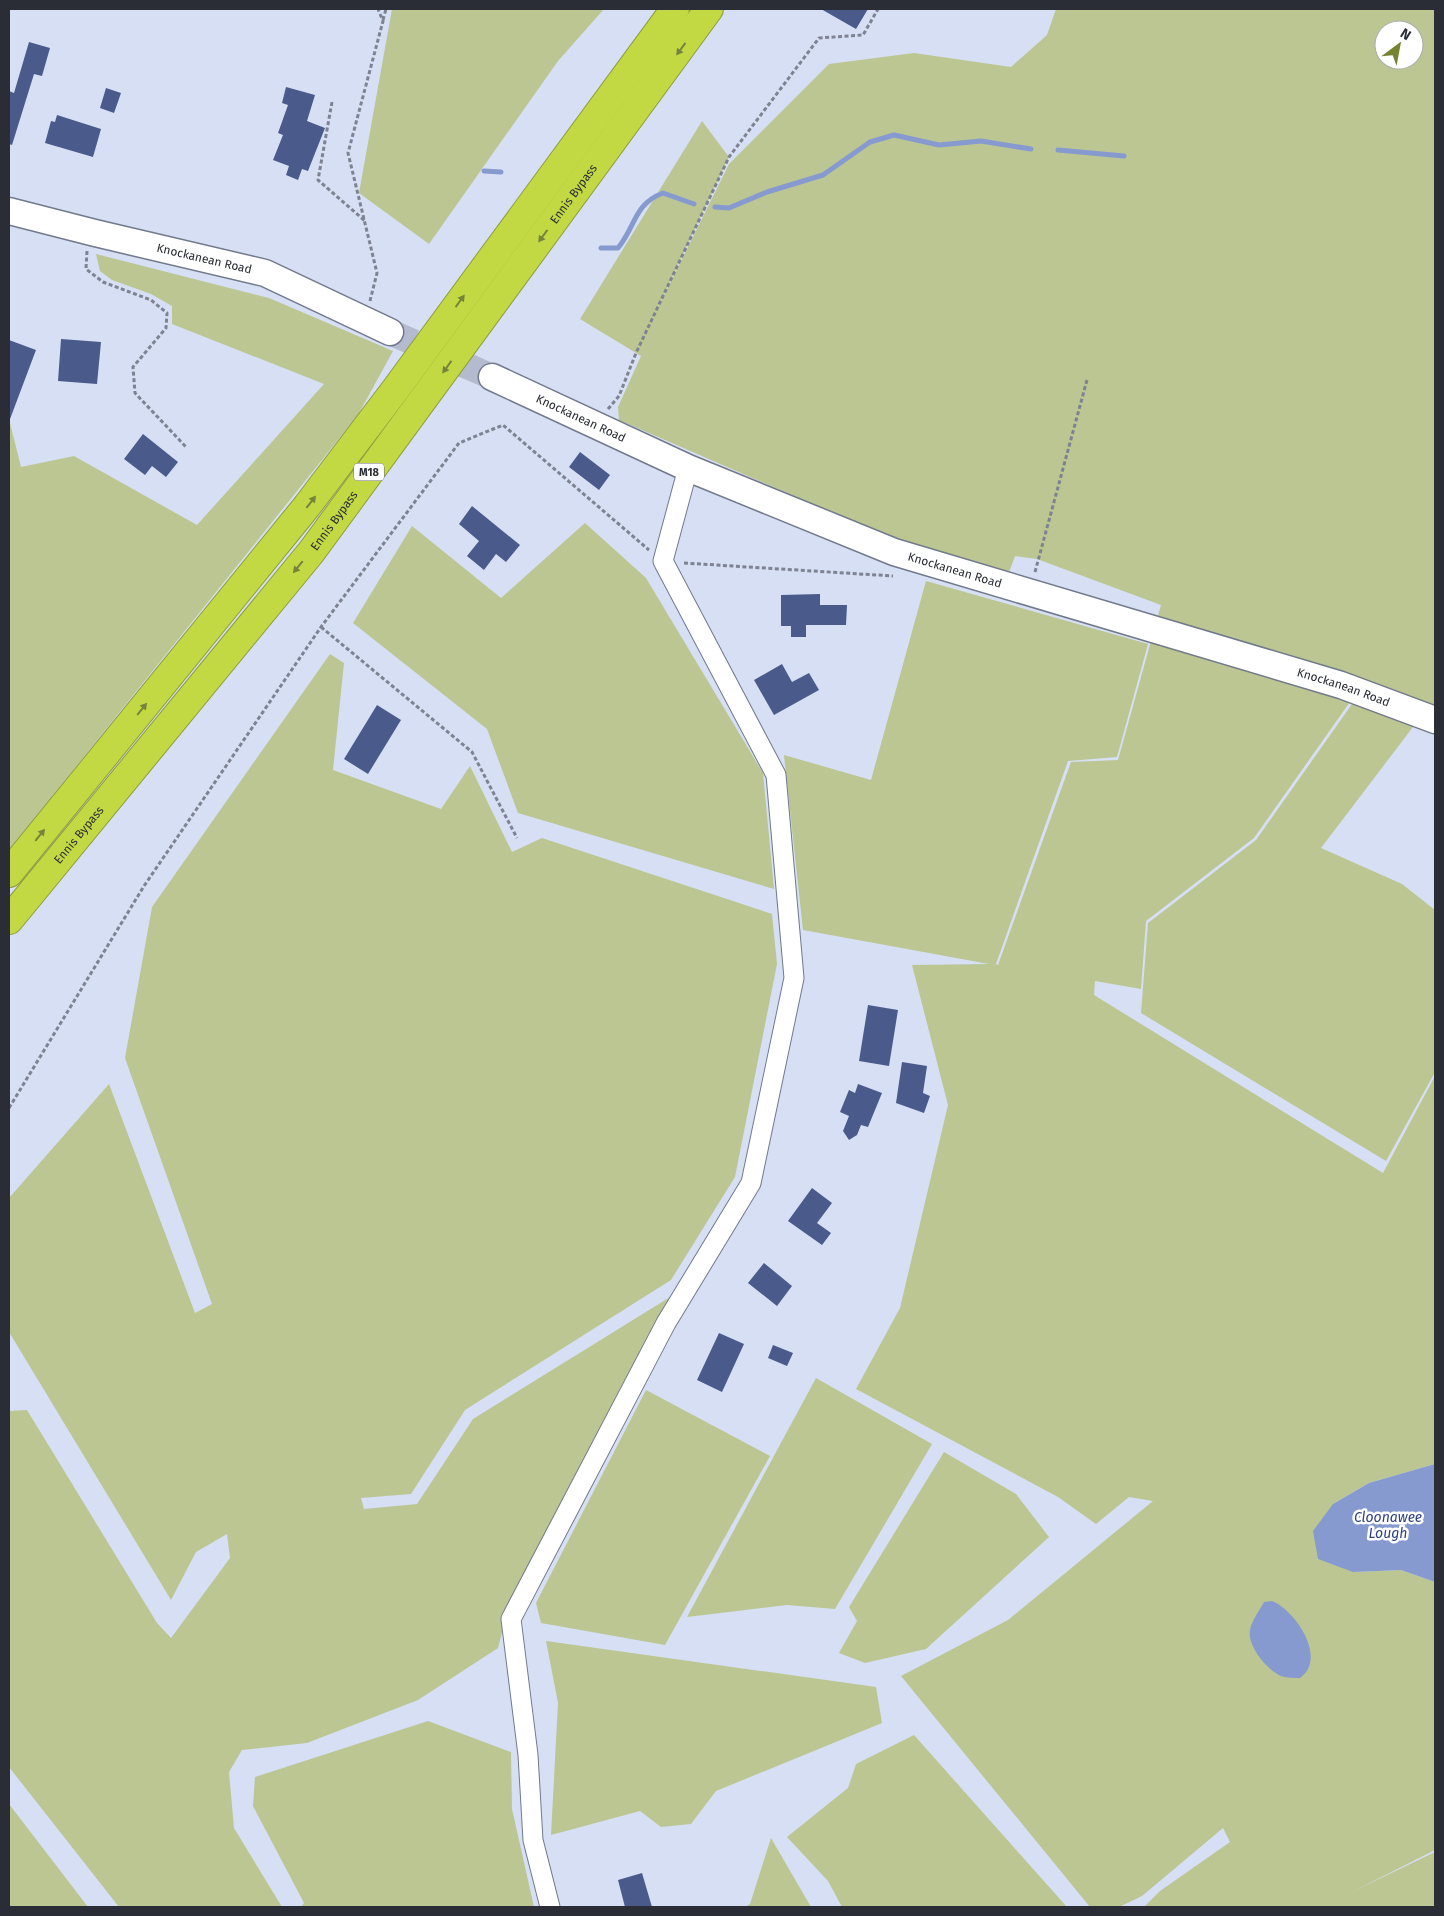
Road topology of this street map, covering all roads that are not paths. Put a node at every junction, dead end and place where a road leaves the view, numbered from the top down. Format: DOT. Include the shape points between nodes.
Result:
graph roads {
  1 [pos="675,9"];
  2 [pos="709,9"];
  3 [pos="9,210"];
  4 [pos="390,332"];
  5 [pos="492,377"];
  6 [pos="688,468"];
  7 [pos="1435,720"];
  8 [pos="9,873"];
  9 [pos="9,920"];
  10 [pos="550,1907"];
  8 -- 1 [label="highway, M18, one-way" via="307,506"];
  2 -- 9 [label="highway, Ennis Bypass / M18, one-way" via="312,551"];
  3 -- 4 [label="street, Knockanean Road" via="265,273"];
  5 -- 6 [label="street, Knockanean Road"];
  6 -- 7 [label="street, Knockanean Road" via="894,552 1340,684"];
  6 -- 10 [label="street" via="662,561 776,775 794,978 751,1183 666,1323 511,1619 528,1756 533,1840"];
}
